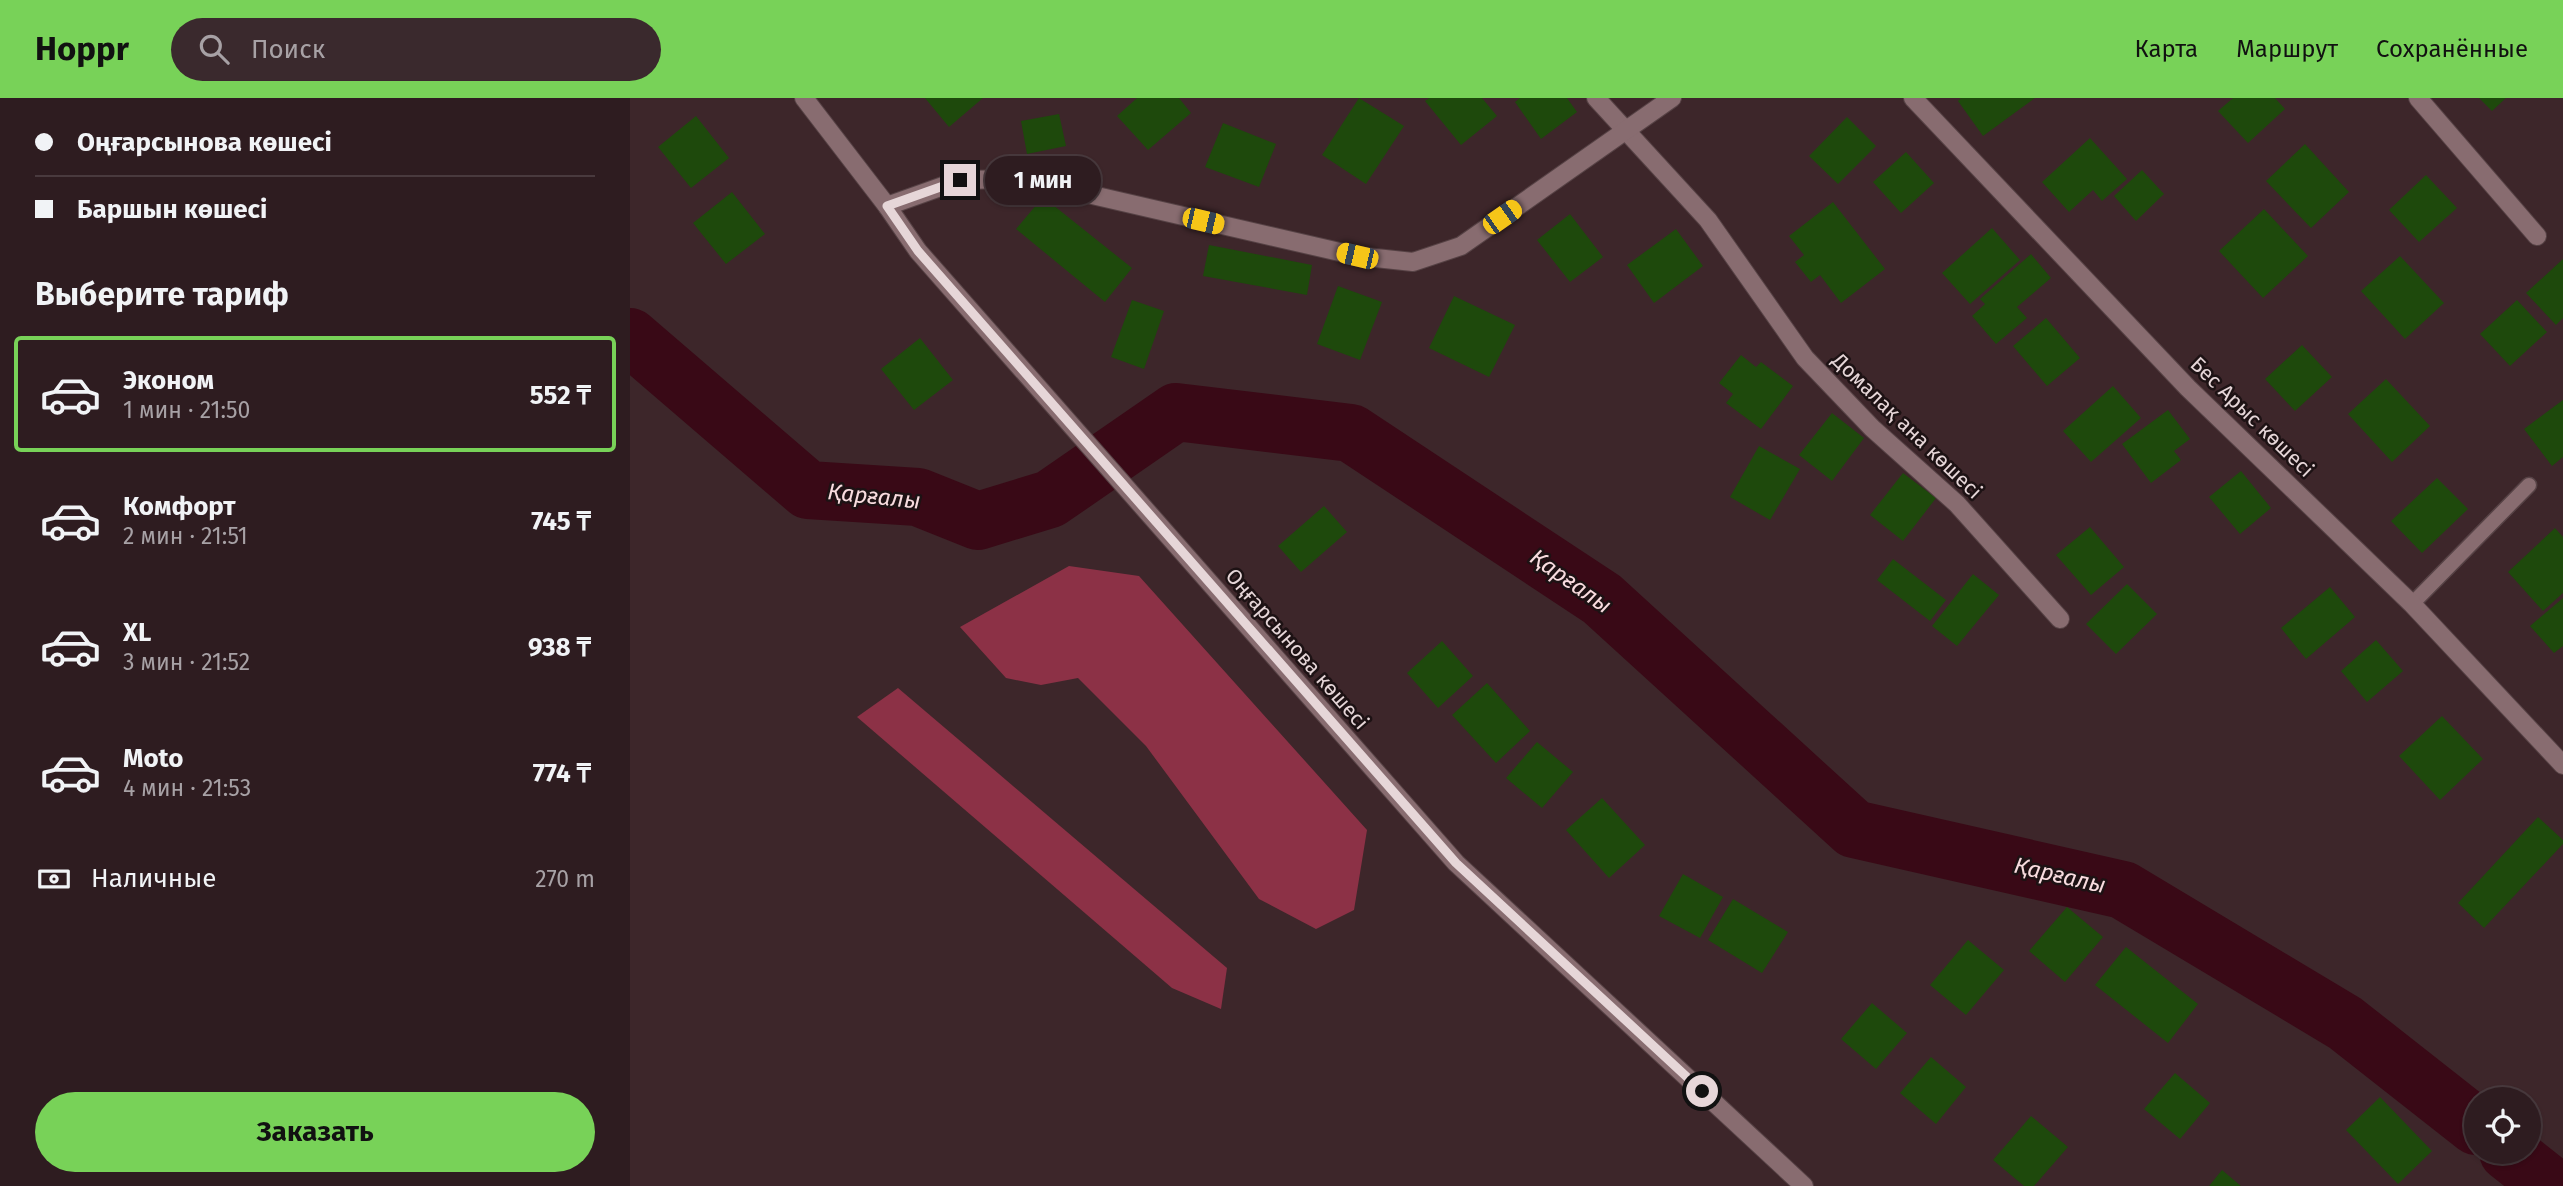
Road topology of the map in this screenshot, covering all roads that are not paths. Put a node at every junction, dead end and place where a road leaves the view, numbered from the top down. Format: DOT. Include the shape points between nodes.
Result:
graph roads {
  1 [pos="1596,98"];
  2 [pos="1672,98"];
  3 [pos="1913,98"];
  4 [pos="2418,98"];
  5 [pos="812,101"];
  6 [pos="1626,129"];
  7 [pos="887,206"];
  8 [pos="2537,236"];
  9 [pos="2529,485"];
  10 [pos="2412,604"];
  11 [pos="2060,619"];
  12 [pos="2563,765"];
  13 [pos="1804,1186"];
  1 -- 6 [label="street, Домалақ ана көшесі"];
  2 -- 6 [label="street"];
  3 -- 10 [label="street, Бес Арыс көшесі" via="2188,388"];
  4 -- 8 [label="street"];
  5 -- 7 [label="street, Оңғарсынова көшесі"];
  6 -- 7 [label="street" via="1461,246 1413,261 1357,256 1023,180 960,180"];
  6 -- 11 [label="street, Домалақ ана көшесі" via="1708,220 1805,358 1872,428 1957,503"];
  7 -- 13 [label="street, Оңғарсынова көшесі" via="918,251 1456,863"];
  9 -- 10 [label="lane"];
  10 -- 12 [label="street, Бес Арыс көшесі"];
}
